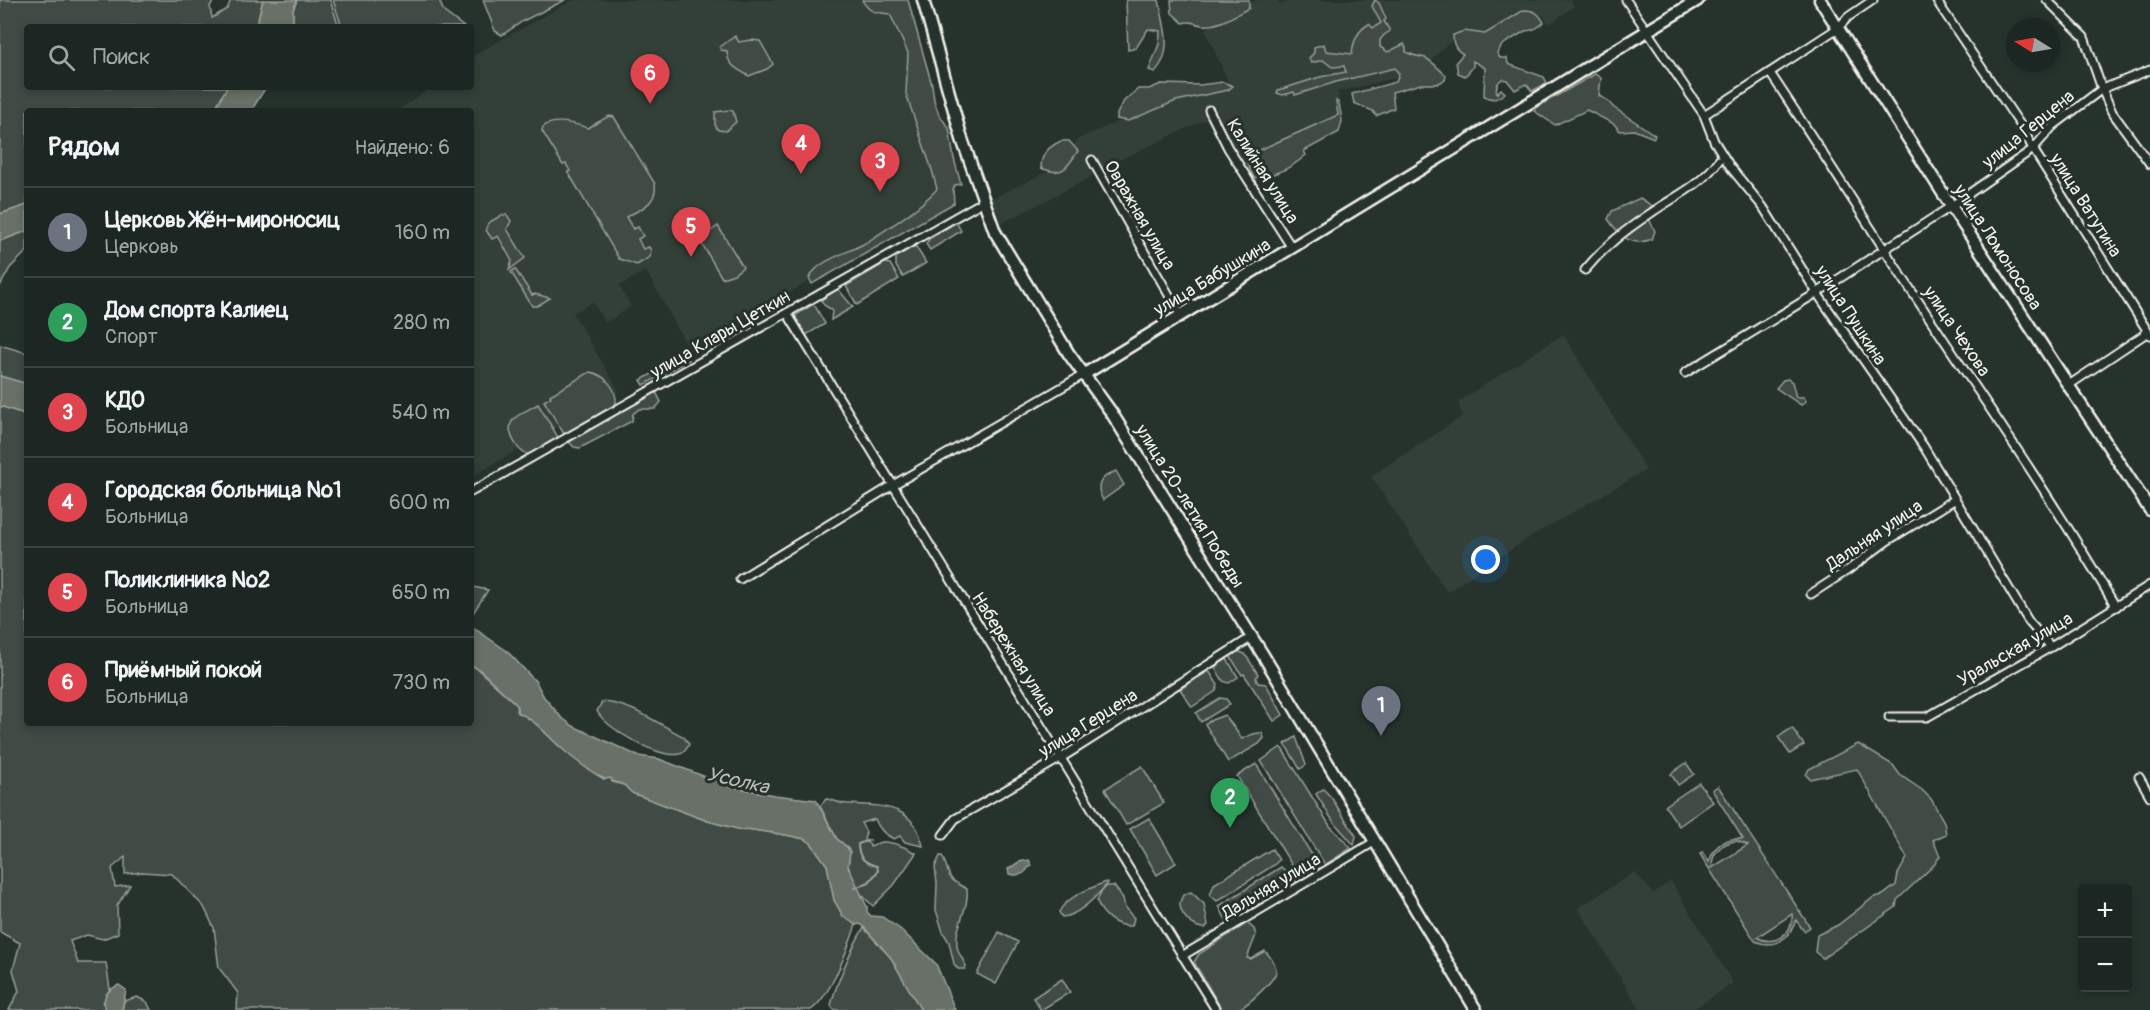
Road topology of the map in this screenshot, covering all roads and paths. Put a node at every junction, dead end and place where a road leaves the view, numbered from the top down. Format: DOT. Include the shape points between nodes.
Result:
graph roads {
  1 [pos="923,0"];
  2 [pos="1626,0"];
  3 [pos="1698,0"];
  4 [pos="1820,0"];
  5 [pos="1873,0"];
  6 [pos="1936,0"];
  7 [pos="2048,0"];
  8 [pos="1838,28"];
  9 [pos="1647,32"];
  10 [pos="2150,70"];
  11 [pos="1770,73"];
  12 [pos="2102,90"];
  13 [pos="1209,110"];
  14 [pos="1704,115"];
  15 [pos="2033,148"];
  16 [pos="1092,160"];
  17 [pos="1719,160"];
  18 [pos="2150,164"];
  19 [pos="984,201"];
  20 [pos="1951,206"];
  21 [pos="1292,248"];
  22 [pos="1884,250"];
  23 [pos="1585,270"];
  24 [pos="1817,293"];
  25 [pos="787,313"];
  26 [pos="1181,316"];
  27 [pos="2149,334"];
  28 [pos="1685,373"];
  29 [pos="1083,375"];
  30 [pos="2069,385"];
  31 [pos="893,485"];
  32 [pos="474,490"];
  33 [pos="1954,500"];
  34 [pos="2150,510"];
  35 [pos="740,579"];
  36 [pos="2150,585"];
  37 [pos="1811,594"];
  38 [pos="2116,607"];
  39 [pos="1252,637"];
  40 [pos="2051,647"];
  41 [pos="1889,717"];
  42 [pos="1061,758"];
  43 [pos="2139,777"];
  44 [pos="2150,796"];
  45 [pos="943,835"];
  46 [pos="1374,842"];
  47 [pos="1182,956"];
  48 [pos="1216,1010"];
  49 [pos="1476,1010"];
  1 -- 19 [label="street, улица 20-летия Победы" via="962,139"];
  2 -- 9 [label="street, улица Пушкина"];
  3 -- 9 [label="street, улица Бабушкина"];
  4 -- 8 [label="street, улица Ломоносова"];
  5 -- 8 [label="street"];
  6 -- 15 [label="street, улица Ватутина"];
  7 -- 12 [label="street" via="2084,37"];
  8 -- 11 [label="street"];
  8 -- 20 [label="street, улица Ломоносова"];
  9 -- 14 [label="street, улица Пушкина"];
  9 -- 21 [label="street, улица Бабушкина"];
  10 -- 12 [label="street, улица Герцена"];
  11 -- 14 [label="street"];
  11 -- 22 [label="street, улица Чехова"];
  12 -- 15 [label="street, улица Герцена" via="2053,126"];
  12 -- 18 [label="street" via="2112,112"];
  13 -- 21 [label="street, Калийная улица" via="1228,148"];
  14 -- 24 [label="street, улица Пушкина" via="1731,168 1763,207"];
  15 -- 20 [label="street, улица Герцена"];
  15 -- 27 [label="street, улица Ватутина"];
  16 -- 26 [label="street, Овражная улица"];
  17 -- 23 [label="street" via="1701,181 1605,247"];
  19 -- 25 [label="street, улица Клары Цеткин"];
  19 -- 29 [label="street, улица 20-летия Победы" via="995,232"];
  20 -- 22 [label="street, улица Герцена"];
  20 -- 30 [label="street, улица Ломоносова"];
  21 -- 26 [label="street, улица Бабушкина"];
  22 -- 24 [label="street, улица Герцена"];
  22 -- 38 [label="street, улица Чехова"];
  24 -- 28 [label="street, улица Герцена"];
  24 -- 33 [label="street, улица Пушкина" via="1924,447"];
  25 -- 31 [label="street, Набережная улица"];
  25 -- 32 [label="street, улица Клары Цеткин"];
  26 -- 29 [label="street, улица Бабушкина"];
  27 -- 30 [label="street"];
  29 -- 31 [label="street, улица Бабушкина"];
  29 -- 39 [label="street, улица 20-летия Победы" via="1111,412"];
  30 -- 34 [label="street, улица Ломоносова"];
  31 -- 35 [label="street, улица Бабушкина"];
  31 -- 42 [label="street, Набережная улица"];
  33 -- 37 [label="street, Дальняя улица"];
  33 -- 40 [label="street, улица Пушкина" via="2029,622"];
  36 -- 38 [label="street, Уральская улица"];
  38 -- 40 [label="street, Уральская улица"];
  39 -- 42 [label="street, улица Герцена"];
  39 -- 46 [label="street, улица 20-летия Победы"];
  40 -- 41 [label="street, Уральская улица" via="1927,717"];
  42 -- 45 [label="street, улица Герцена" via="955,819"];
  42 -- 47 [label="street, Набережная улица"];
  43 -- 44 [label="street"];
  46 -- 47 [label="street, Дальняя улица"];
  46 -- 49 [label="street, улица 20-летия Победы"];
  47 -- 48 [label="street, Набережная улица"];
}
